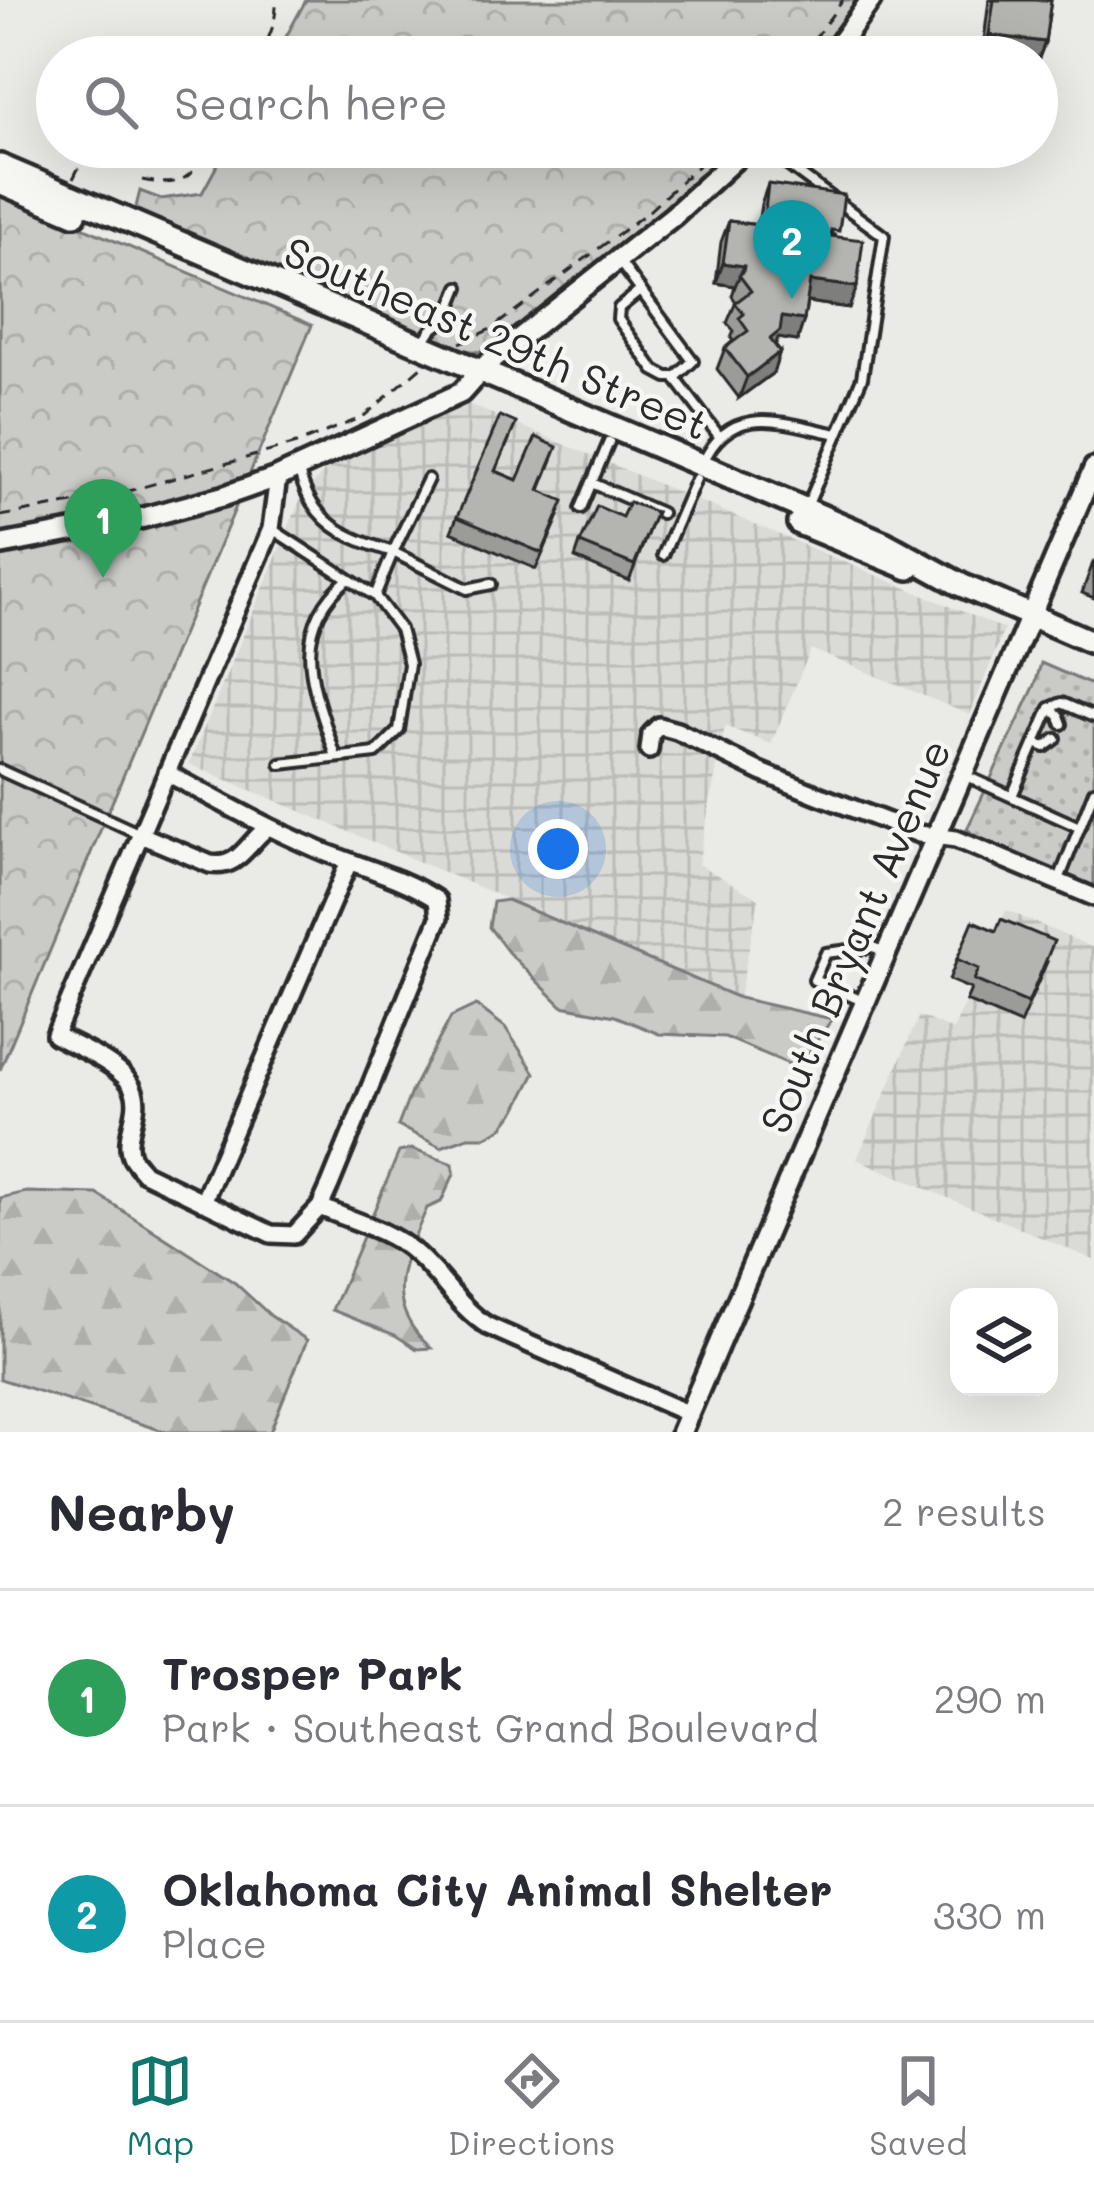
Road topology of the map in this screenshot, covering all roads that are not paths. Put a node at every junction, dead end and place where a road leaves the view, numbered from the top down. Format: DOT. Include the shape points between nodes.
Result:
graph roads {
  1 [pos="871,0"];
  2 [pos="845,36"];
  3 [pos="0,166"];
  4 [pos="726,168"];
  5 [pos="792,168"];
  6 [pos="0,182"];
  7 [pos="618,260"];
  8 [pos="459,286"];
  9 [pos="640,290"];
  10 [pos="428,355"];
  11 [pos="675,377"];
  12 [pos="475,378"];
  13 [pos="837,434"];
  14 [pos="719,436"];
  15 [pos="609,442"];
  16 [pos="298,468"];
  17 [pos="1094,468"];
  18 [pos="699,473"];
  19 [pos="278,476"];
  20 [pos="428,479"];
  21 [pos="592,483"];
  22 [pos="581,508"];
  23 [pos="805,511"];
  24 [pos="662,513"];
  25 [pos="271,529"];
  26 [pos="0,545"];
  27 [pos="393,552"];
  28 [pos="663,556"];
  29 [pos="348,579"];
  30 [pos="491,584"];
  31 [pos="961,585"];
  32 [pos="374,596"];
  33 [pos="1029,616"];
  34 [pos="1094,643"];
  35 [pos="1050,708"];
  36 [pos="1094,717"];
  37 [pos="1062,724"];
  38 [pos="1056,739"];
  39 [pos="1035,743"];
  40 [pos="649,750"];
  41 [pos="336,757"];
  42 [pos="280,764"];
  43 [pos="0,770"];
  44 [pos="167,772"];
  45 [pos="963,774"];
  46 [pos="1094,791"];
  47 [pos="1012,796"];
  48 [pos="1079,826"];
  49 [pos="267,828"];
  50 [pos="141,835"];
  51 [pos="938,836"];
  52 [pos="349,862"];
  53 [pos="1058,882"];
  54 [pos="1094,897"];
  55 [pos="887,953"];
  56 [pos="866,1003"];
  57 [pos="203,1202"];
  58 [pos="320,1207"];
  59 [pos="685,1423"];
  1 -- 2 [label="street"];
  3 -- 10 [label="main road, Southeast 29th Street"];
  4 -- 7 [label="street"];
  5 -- 13 [label="lane" via="884,236 862,378"];
  6 -- 10 [label="main road, Southeast 29th Street"];
  7 -- 9 [label="lane"];
  7 -- 12 [label="street"];
  8 -- 10 [label="lane" via="446,319 430,330"];
  9 -- 11 [label="lane" via="693,361"];
  9 -- 11 [label="lane" via="618,319 654,370"];
  10 -- 12 [label="main road, Southeast 29th Street"];
  11 -- 14 [label="lane"];
  12 -- 15 [label="main road, Southeast 29th Street"];
  12 -- 16 [label="street" via="461,393"];
  12 -- 18 [label="main road, Southeast 29th Street"];
  13 -- 14 [label="lane" via="752,422"];
  13 -- 23 [label="lane"];
  14 -- 18 [label="lane"];
  15 -- 18 [label="main road, Southeast 29th Street"];
  15 -- 21 [label="lane"];
  16 -- 19 [label="street"];
  16 -- 27 [label="lane" via="317,513 335,530"];
  17 -- 33 [label="street, South Bryant Avenue"];
  18 -- 23 [label="main road, Southeast 29th Street"];
  18 -- 28 [label="lane"];
  18 -- 31 [label="main road, Southeast 29th Street" via="879,558"];
  19 -- 25 [label="street"];
  19 -- 26 [label="street" via="125,522"];
  20 -- 27 [label="lane"];
  21 -- 22 [label="lane"];
  21 -- 24 [label="lane"];
  23 -- 31 [label="main road, Southeast 29th Street"];
  25 -- 29 [label="lane"];
  25 -- 44 [label="street"];
  27 -- 30 [label="lane" via="467,589"];
  27 -- 32 [label="lane"];
  29 -- 32 [label="lane"];
  29 -- 41 [label="lane" via="330,594 308,649"];
  31 -- 33 [label="main road, Southeast 29th Street"];
  32 -- 41 [label="lane" via="400,629 409,664 399,730 376,753"];
  33 -- 34 [label="main road, Southeast 29th Street"];
  33 -- 45 [label="street, South Bryant Avenue"];
  35 -- 36 [label="lane" via="1062,703"];
  35 -- 37 [label="lane"];
  35 -- 39 [label="lane"];
  38 -- 39 [label="lane"];
  39 -- 47 [label="lane"];
  40 -- 51 [label="street" via="659,726 677,731 761,772"];
  41 -- 42 [label="lane"];
  43 -- 50 [label="lane"];
  44 -- 49 [label="street"];
  44 -- 50 [label="street"];
  45 -- 47 [label="lane"];
  45 -- 51 [label="street, South Bryant Avenue"];
  46 -- 48 [label="lane"];
  47 -- 48 [label="lane"];
  48 -- 53 [label="lane"];
  49 -- 50 [label="street" via="221,866"];
  49 -- 52 [label="street"];
  50 -- 57 [label="street" via="55,1036 129,1082 137,1098 132,1158"];
  51 -- 53 [label="street"];
  51 -- 55 [label="street, South Bryant Avenue"];
  52 -- 57 [label="street"];
  52 -- 58 [label="street" via="423,891 437,900 439,918"];
  53 -- 54 [label="street"];
  55 -- 56 [label="street, South Bryant Avenue"];
  55 -- 56 [label="lane" via="826,953 814,980"];
  56 -- 59 [label="street, South Bryant Avenue"];
  57 -- 58 [label="street" via="271,1234 294,1234"];
  58 -- 59 [label="street" via="411,1249 488,1325"];
}
